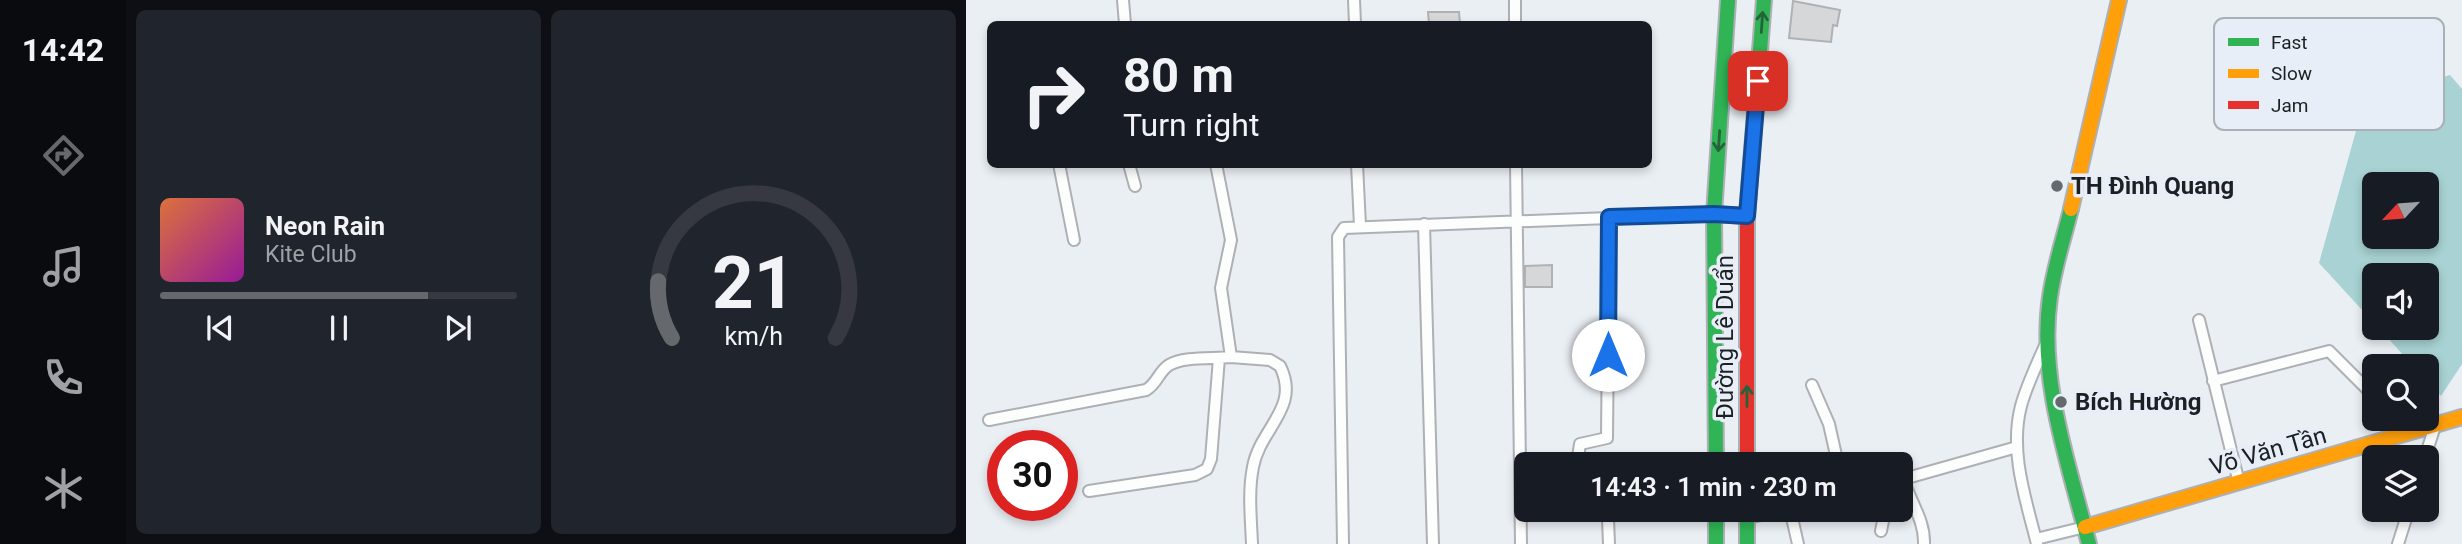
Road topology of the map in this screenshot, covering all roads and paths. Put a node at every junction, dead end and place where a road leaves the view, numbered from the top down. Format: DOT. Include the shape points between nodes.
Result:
graph roads {
  1 [pos="1123,0"];
  2 [pos="1354,0"];
  3 [pos="1515,0"];
  4 [pos="1728,0"];
  5 [pos="1764,0"];
  6 [pos="2119,0"];
  7 [pos="1125,21"];
  8 [pos="1355,21"];
  9 [pos="1515,21"];
  10 [pos="1060,168"];
  11 [pos="1130,168"];
  12 [pos="1217,168"];
  13 [pos="1357,168"];
  14 [pos="1516,168"];
  15 [pos="1135,186"];
  16 [pos="1714,214"];
  17 [pos="1747,216"];
  18 [pos="1609,217"];
  19 [pos="1516,220"];
  20 [pos="1424,223"];
  21 [pos="1360,226"];
  22 [pos="1074,240"];
  23 [pos="2199,320"];
  24 [pos="2047,340"];
  25 [pos="1231,357"];
  26 [pos="1219,358"];
  27 [pos="2213,381"];
  28 [pos="2362,384"];
  29 [pos="1812,385"];
  30 [pos="2462,417"];
  31 [pos="989,420"];
  32 [pos="2439,425"];
  33 [pos="2416,431"];
  34 [pos="2408,433"];
  35 [pos="2017,447"];
  36 [pos="1579,452"];
  37 [pos="1716,452"];
  38 [pos="1747,452"];
  39 [pos="1836,452"];
  40 [pos="1913,477"];
  41 [pos="2239,483"];
  42 [pos="1088,491"];
  43 [pos="1913,513"];
  44 [pos="1608,522"];
  45 [pos="1716,522"];
  46 [pos="1747,522"];
  47 [pos="1793,522"];
  48 [pos="1883,522"];
  49 [pos="2405,522"];
  50 [pos="2085,527"];
  51 [pos="1881,531"];
  52 [pos="2037,542"];
  53 [pos="1252,544"];
  54 [pos="1343,544"];
  55 [pos="1433,544"];
  56 [pos="1521,544"];
  57 [pos="1609,544"];
  58 [pos="1716,544"];
  59 [pos="1747,544"];
  60 [pos="1798,544"];
  61 [pos="1924,544"];
  62 [pos="2090,544"];
  63 [pos="2398,544"];
  1 -- 7 [label="street"];
  2 -- 8 [label="street"];
  3 -- 9 [label="street"];
  4 -- 16 [label="main road, Đường Lê Duẩn, one-way"];
  17 -- 5 [label="main road, Đường Lê Duẩn, one-way"];
  6 -- 24 [label="main road" via="2050,297"];
  10 -- 22 [label="street"];
  11 -- 15 [label="street"];
  12 -- 25 [label="street" via="1231,240 1221,288"];
  13 -- 21 [label="street"];
  14 -- 19 [label="street"];
  16 -- 17 [label="main road"];
  16 -- 18 [label="street"];
  16 -- 37 [label="main road, Đường Lê Duẩn"];
  38 -- 17 [label="main road, Đường Lê Duẩn, one-way"];
  18 -- 19 [label="street"];
  18 -- 36 [label="street" via="1607,438 1580,444"];
  19 -- 20 [label="street"];
  19 -- 56 [label="street"];
  20 -- 21 [label="street"];
  20 -- 55 [label="street"];
  21 -- 54 [label="street" via="1344,228 1338,237"];
  23 -- 27 [label="street"];
  24 -- 35 [label="street" via="2021,407"];
  24 -- 50 [label="main road"];
  25 -- 26 [label="street"];
  25 -- 53 [label="street" via="1270,360 1280,366 1288,392 1253,464"];
  26 -- 31 [label="street" via="1167,366 1146,390"];
  26 -- 42 [label="street" via="1207,469 1195,475"];
  27 -- 28 [label="street" via="2329,351"];
  27 -- 41 [label="street"];
  29 -- 39 [label="street"];
  30 -- 32 [label="main road, Võ Văn Tần"];
  33 -- 34 [label="main road, Võ Văn Tần"];
  34 -- 41 [label="main road, Võ Văn Tần"];
  35 -- 40 [label="street"];
  35 -- 52 [label="street"];
  41 -- 50 [label="main road, Võ Văn Tần"];
  43 -- 61 [label="street" via="1924,527"];
  44 -- 57 [label="street"];
  45 -- 58 [label="main road"];
  46 -- 59 [label="main road"];
  47 -- 60 [label="street"];
  48 -- 51 [label="street"];
  49 -- 63 [label="street"];
  50 -- 52 [label="street"];
  50 -- 62 [label="main road"];
}
